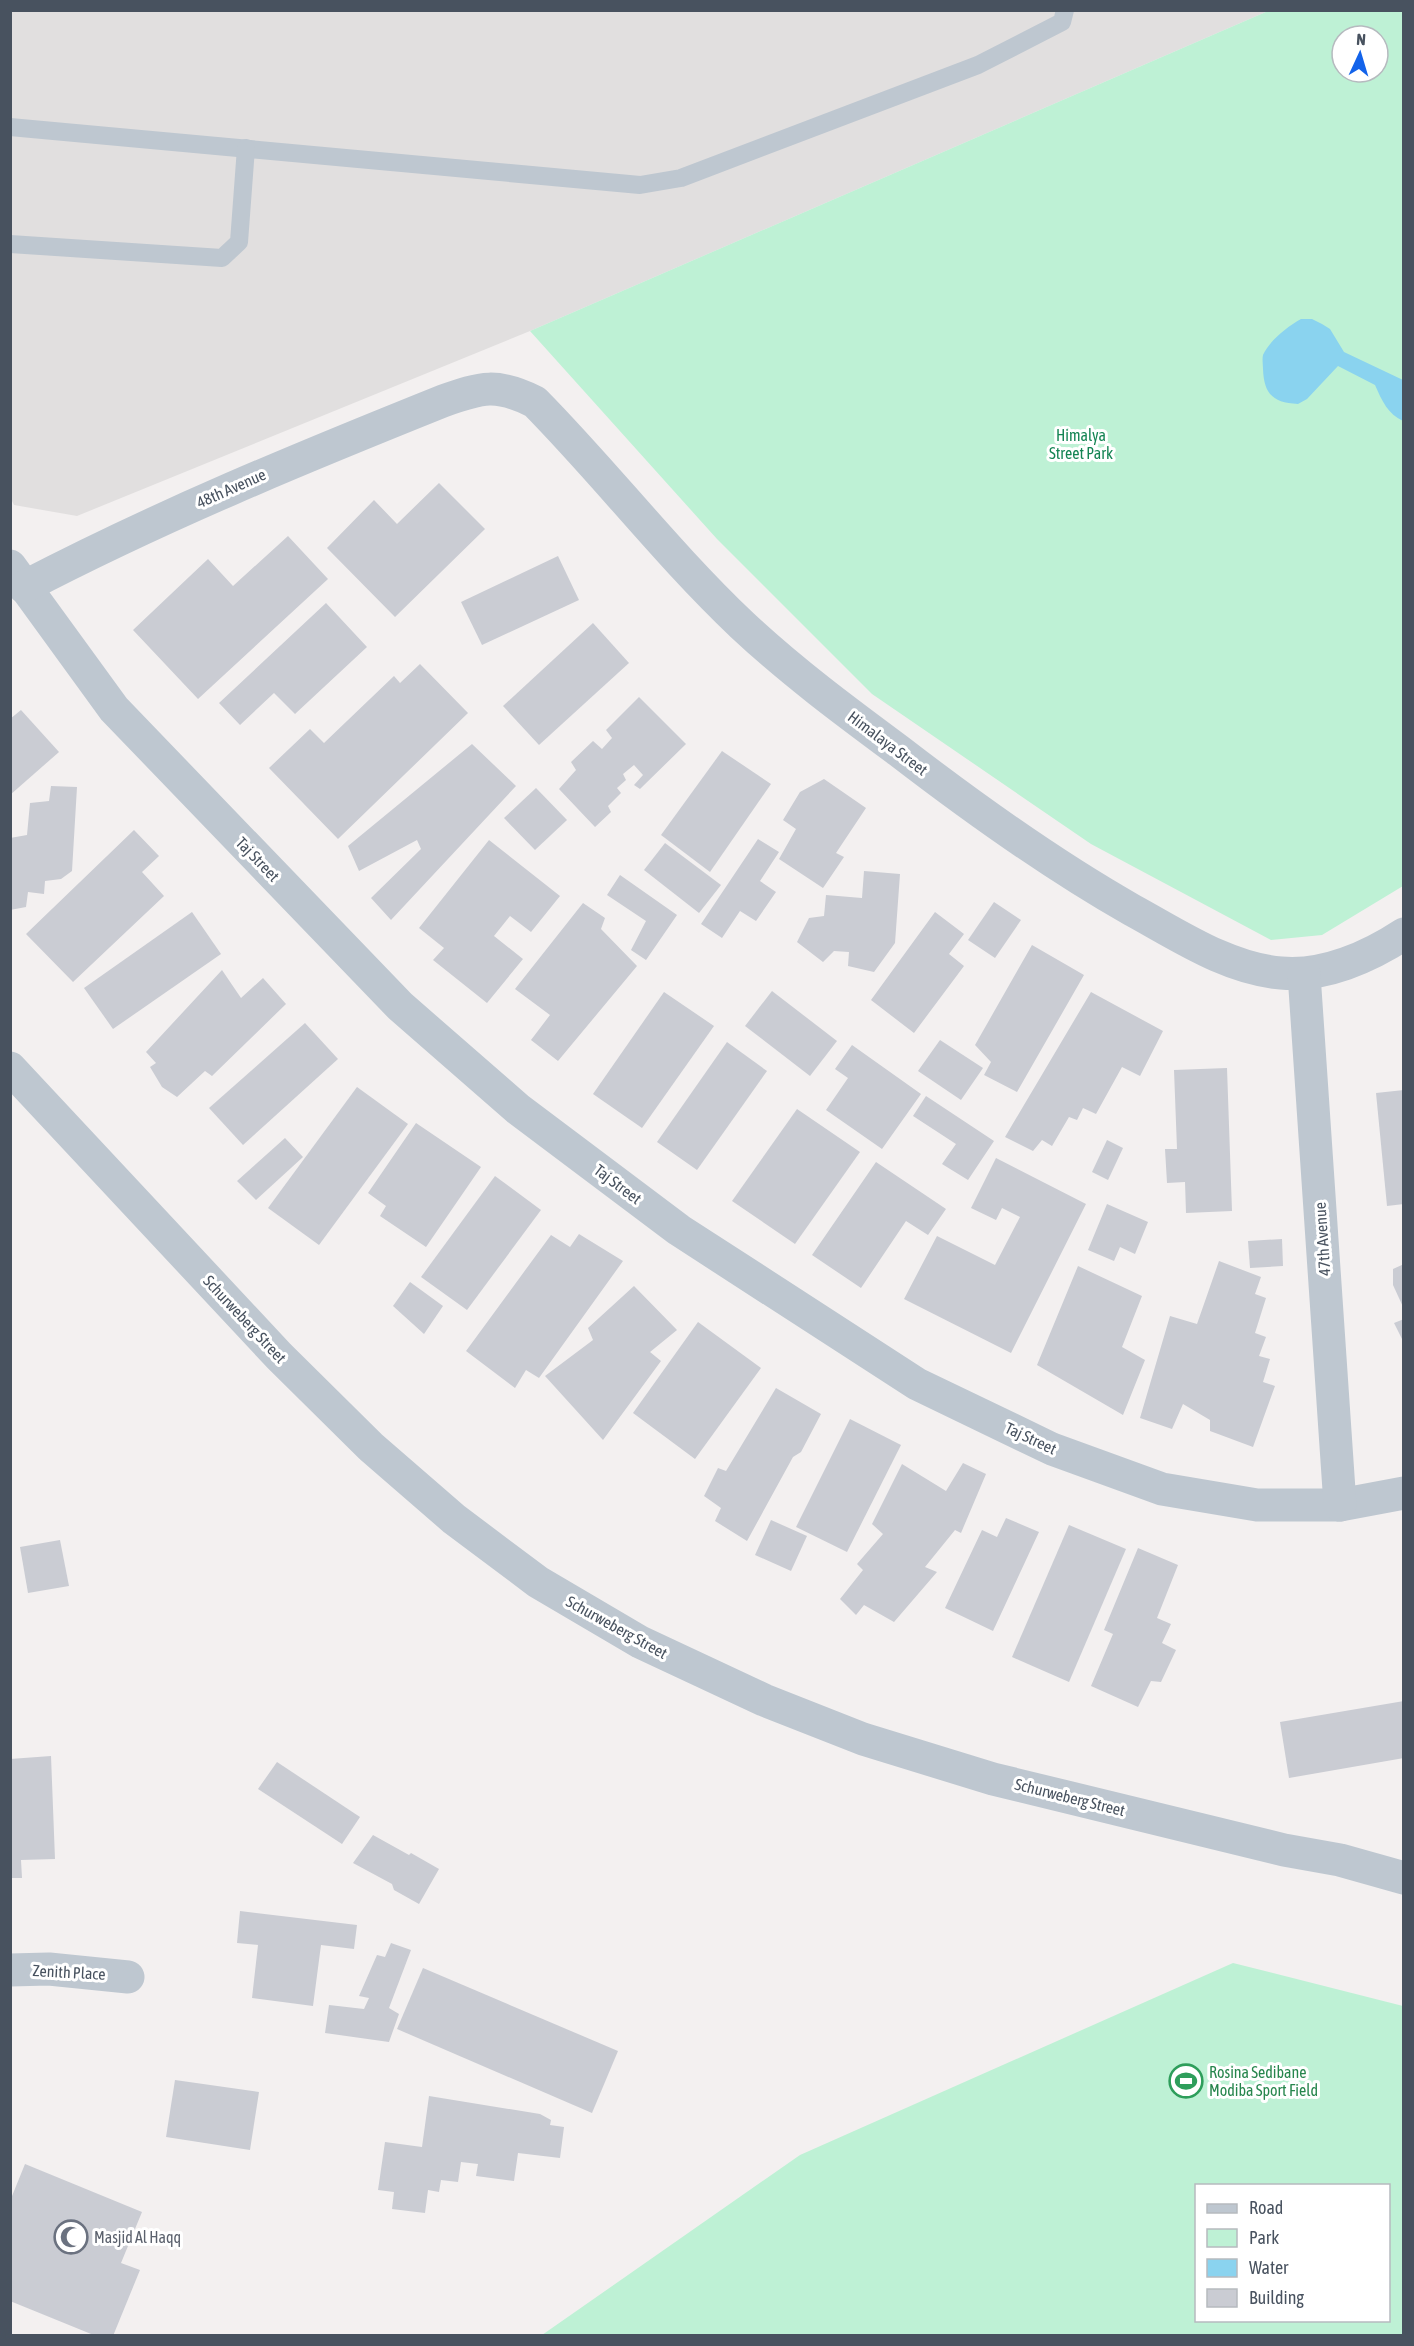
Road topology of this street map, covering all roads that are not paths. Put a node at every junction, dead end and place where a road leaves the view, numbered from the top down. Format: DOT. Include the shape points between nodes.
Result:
graph roads {
  1 [pos="1065,10"];
  2 [pos="10,127"];
  3 [pos="246,148"];
  4 [pos="10,244"];
  5 [pos="443,400"];
  6 [pos="17,577"];
  7 [pos="1404,934"];
  8 [pos="1304,974"];
  9 [pos="10,1068"];
  10 [pos="1404,1493"];
  11 [pos="1340,1505"];
  12 [pos="1404,1878"];
  13 [pos="10,1971"];
  14 [pos="128,1977"];
  1 -- 3 [label="lane" via="1062,22 978,65 681,178 640,185"];
  2 -- 3 [label="lane"];
  3 -- 4 [label="lane" via="239,242 222,258"];
  5 -- 6 [label="street, 48th Avenue" via="264,472 98,548"];
  5 -- 8 [label="street, Himalaya Street" via="491,388 512,390 535,402 681,564 742,624 799,676 952,792 1096,890 1174,933 1227,960 1253,968"];
  6 -- 11 [label="street, Taj Street" via="114,709 400,1006 518,1109 679,1230 917,1384 1052,1449 1162,1489 1257,1505"];
  7 -- 8 [label="street, Himalaya Street" via="1368,954"];
  8 -- 11 [label="street, 47th Avenue"];
  9 -- 12 [label="street, Schurweberg Street" via="279,1356 371,1447 454,1520 538,1582 640,1642 764,1700 863,1739 993,1779"];
  10 -- 11 [label="street, Taj Street"];
  13 -- 14 [label="street, Zenith Place" via="49,1968"];
}
